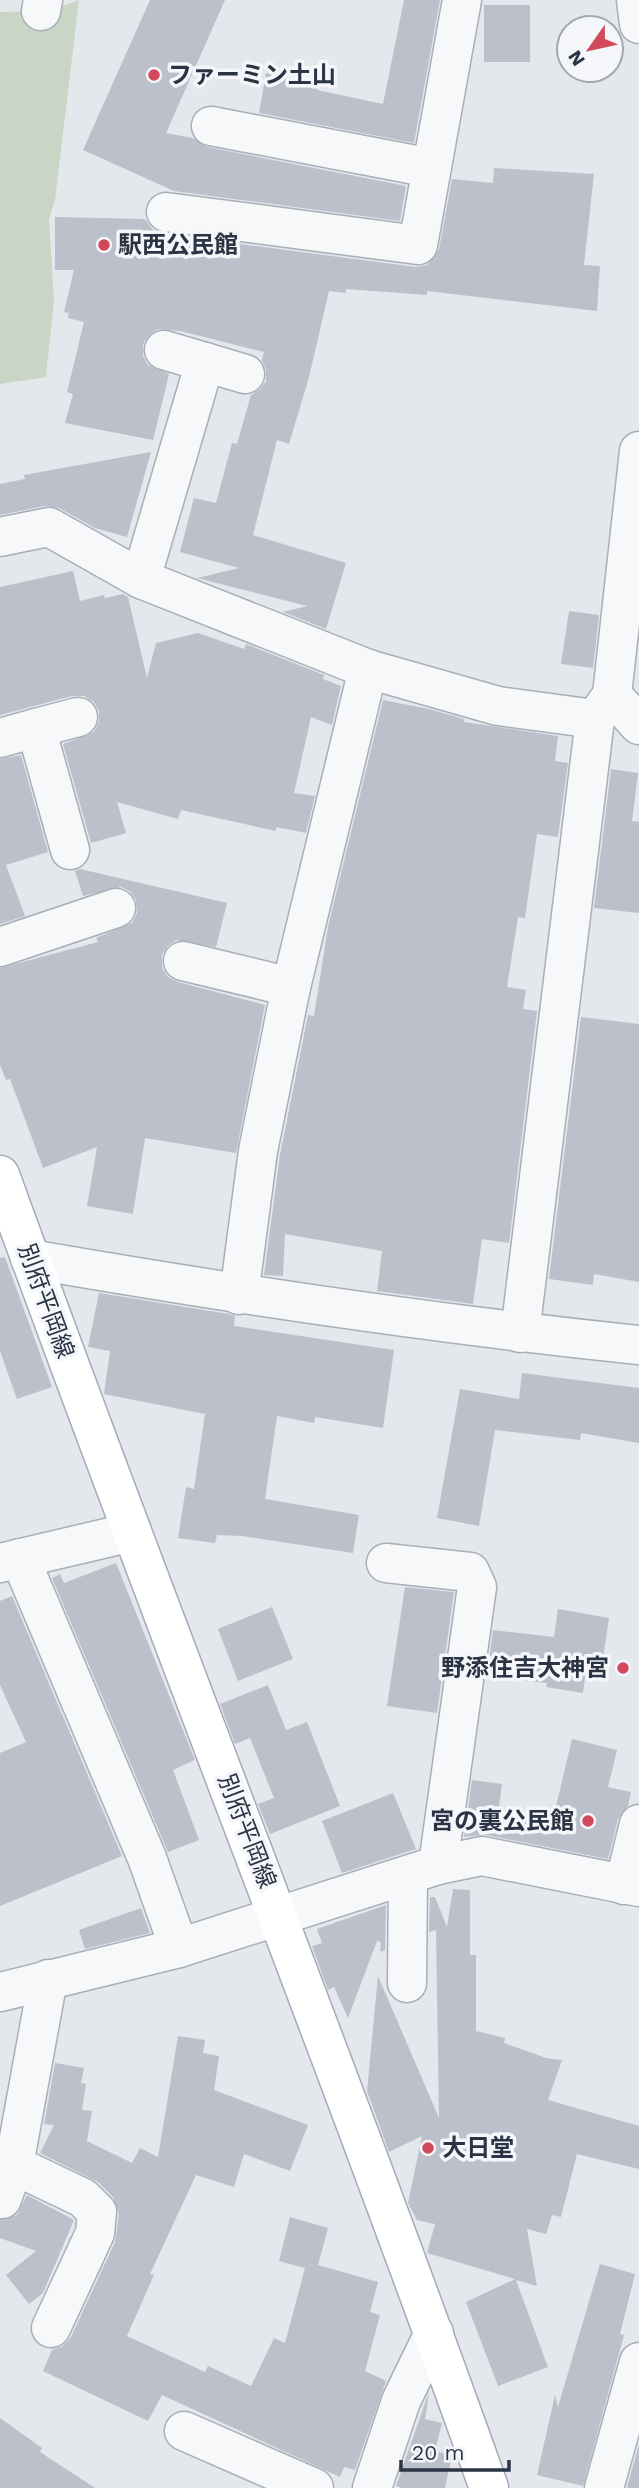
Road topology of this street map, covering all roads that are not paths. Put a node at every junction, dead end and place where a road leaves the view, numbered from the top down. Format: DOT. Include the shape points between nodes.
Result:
graph roads {
  1 [pos="461,0"];
  2 [pos="636,0"];
  3 [pos="639,24"];
  4 [pos="211,126"];
  5 [pos="431,168"];
  6 [pos="166,212"];
  7 [pos="164,350"];
  8 [pos="205,362"];
  9 [pos="245,374"];
  10 [pos="639,451"];
  11 [pos="635,534"];
  12 [pos="0,537"];
  13 [pos="141,579"];
  14 [pos="368,669"];
  15 [pos="603,707"];
  16 [pos="78,717"];
  17 [pos="639,725"];
  18 [pos="36,728"];
  19 [pos="0,738"];
  20 [pos="70,850"];
  21 [pos="116,908"];
  22 [pos="0,947"];
  23 [pos="183,961"];
  24 [pos="291,987"];
  25 [pos="0,1175"];
  26 [pos="30,1259"];
  27 [pos="239,1295"];
  28 [pos="520,1333"];
  29 [pos="639,1345"];
  30 [pos="132,1532"];
  31 [pos="10,1561"];
  32 [pos="386,1563"];
  33 [pos="639,1824"];
  34 [pos="423,1870"];
  35 [pos="631,1886"];
  36 [pos="280,1917"];
  37 [pos="179,1948"];
  38 [pos="48,1979"];
  39 [pos="407,1983"];
  40 [pos="0,1992"];
  41 [pos="51,2328"];
  42 [pos="434,2333"];
  43 [pos="639,2362"];
  44 [pos="184,2431"];
  45 [pos="314,2488"];
  46 [pos="372,2488"];
  47 [pos="489,2488"];
  48 [pos="604,2488"];
  1 -- 5 [label="street"];
  2 -- 3 [label="street"];
  4 -- 5 [label="street"];
  5 -- 6 [label="street" via="418,245"];
  7 -- 8 [label="street"];
  8 -- 9 [label="street"];
  8 -- 13 [label="street"];
  10 -- 11 [label="street"];
  11 -- 15 [label="street"];
  12 -- 13 [label="street" via="49,527"];
  13 -- 14 [label="street"];
  14 -- 15 [label="street" via="498,706"];
  14 -- 24 [label="street"];
  15 -- 17 [label="street"];
  15 -- 28 [label="street"];
  16 -- 18 [label="street"];
  18 -- 19 [label="street"];
  18 -- 20 [label="street"];
  21 -- 22 [label="street"];
  23 -- 24 [label="street"];
  24 -- 27 [label="street" via="258,1152"];
  25 -- 26 [label="main road, 別府平岡線"];
  26 -- 27 [label="street"];
  26 -- 30 [label="main road, 別府平岡線"];
  27 -- 28 [label="street"];
  28 -- 29 [label="street"];
  30 -- 31 [label="street"];
  30 -- 36 [label="main road, 別府平岡線"];
  31 -- 37 [label="street" via="147,1858"];
  32 -- 34 [label="street" via="470,1572 477,1587"];
  33 -- 35 [label="street"];
  34 -- 35 [label="street" via="482,1856"];
  34 -- 36 [label="street"];
  34 -- 39 [label="street"];
  36 -- 37 [label="street"];
  36 -- 42 [label="main road, 別府平岡線"];
  37 -- 38 [label="street"];
  38 -- 40 [label="street"];
  38 -- 41 [label="street" via="8,2182 83,2198 97,2212 85,2294"];
  42 -- 46 [label="street" via="401,2401"];
  42 -- 47 [label="main road, 別府平岡線"];
  43 -- 48 [label="street"];
  44 -- 45 [label="street"];
}
